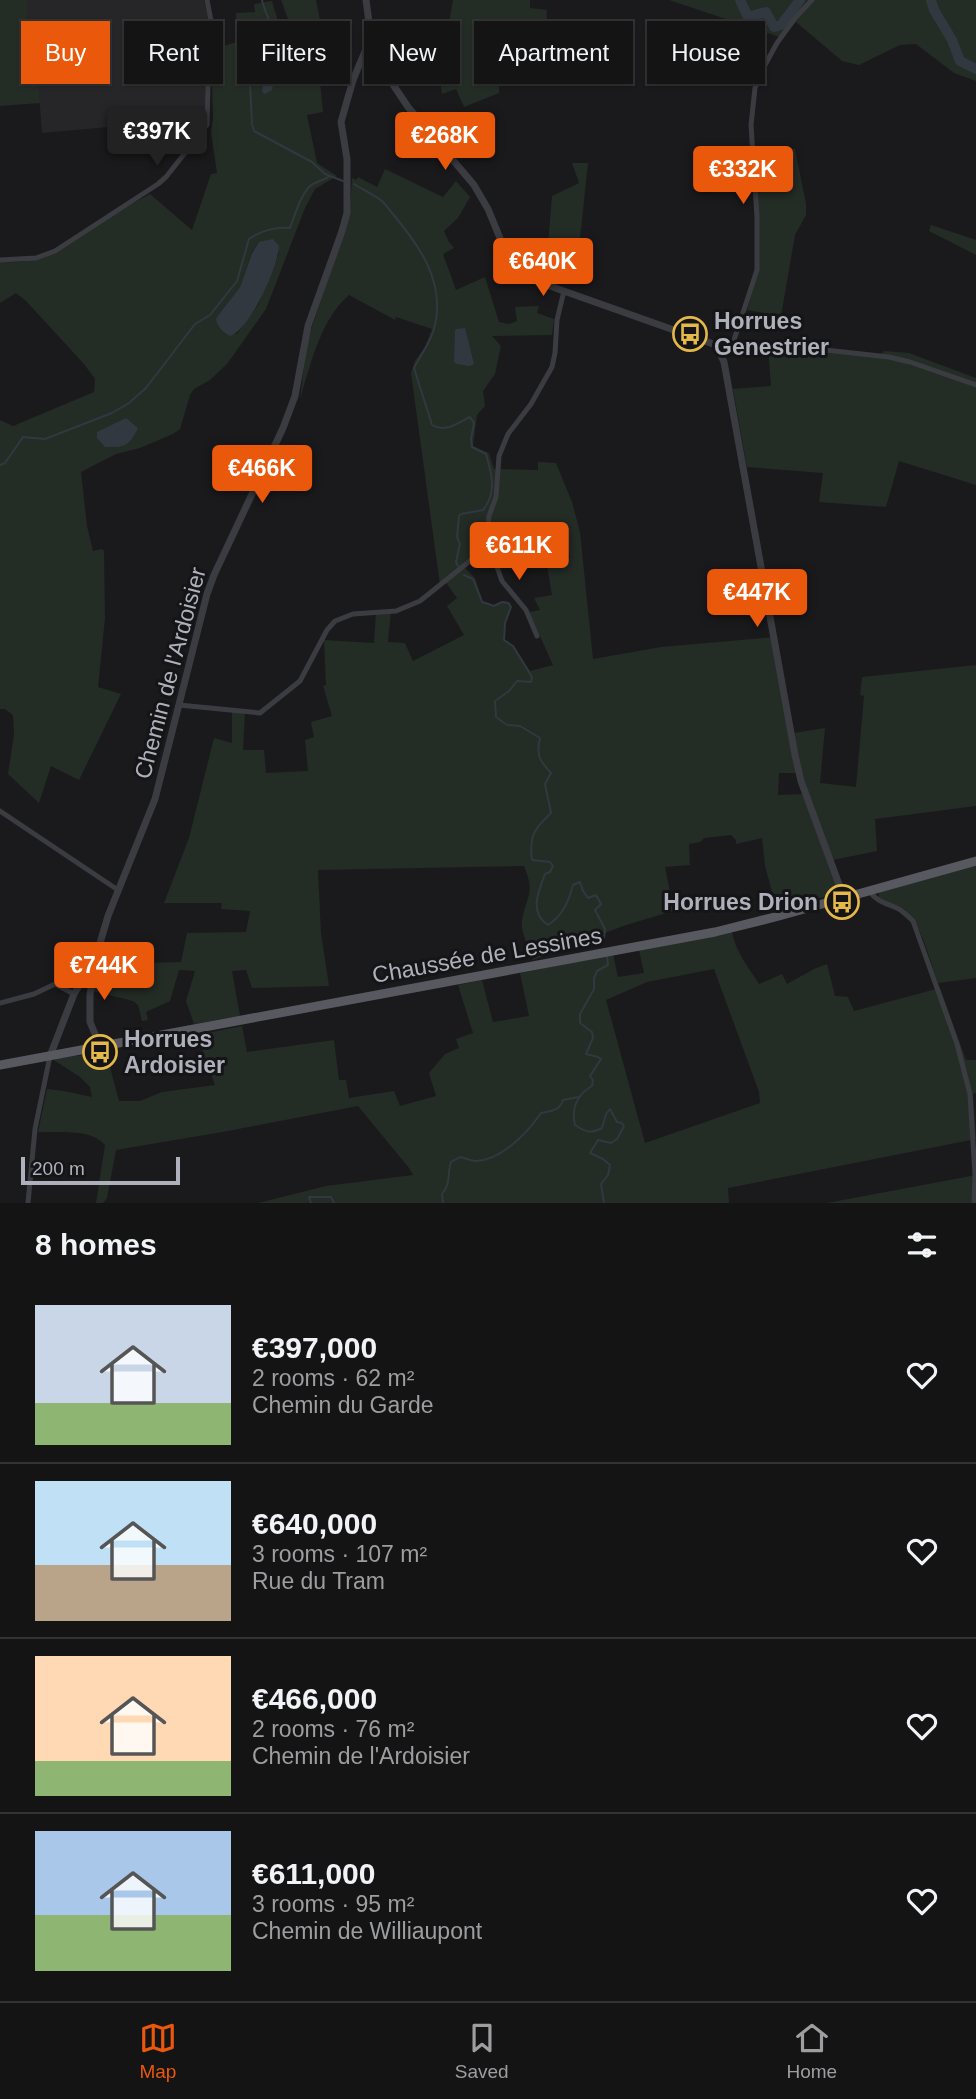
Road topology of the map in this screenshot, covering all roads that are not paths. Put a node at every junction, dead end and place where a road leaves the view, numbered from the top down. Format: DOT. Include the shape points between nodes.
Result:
graph roads {
  1 [pos="207,0"];
  2 [pos="366,0"];
  3 [pos="812,0"];
  4 [pos="369,21"];
  5 [pos="364,53"];
  6 [pos="393,84"];
  7 [pos="0,260"];
  8 [pos="564,291"];
  9 [pos="733,343"];
  10 [pos="716,345"];
  11 [pos="976,385"];
  12 [pos="486,548"];
  13 [pos="537,636"];
  14 [pos="179,705"];
  15 [pos="0,811"];
  16 [pos="976,861"];
  17 [pos="118,890"];
  18 [pos="869,891"];
  19 [pos="844,898"];
  20 [pos="95,960"];
  21 [pos="74,994"];
  22 [pos="0,1003"];
  23 [pos="100,1046"];
  24 [pos="50,1056"];
  25 [pos="0,1065"];
  26 [pos="28,1203"];
  27 [pos="974,1203"];
  1 -- 7 [label="street" via="216,52 204,130 158,184 55,251 36,258"];
  2 -- 4 [label="street"];
  3 -- 9 [label="street" via="777,43 755,88 751,125 757,270"];
  5 -- 14 [label="street, Chemin de l'Ardoisier" via="341,122 347,159 347,213 308,326 295,396 214,575"];
  6 -- 8 [label="street" via="474,184 513,265 530,279"];
  8 -- 10 [label="street"];
  8 -- 12 [label="street" via="552,367 508,434 499,456"];
  9 -- 10 [label="street"];
  9 -- 11 [label="street" via="889,357"];
  10 -- 19 [label="street" via="724,362 801,781"];
  12 -- 13 [label="street" via="491,550 502,581 526,610"];
  12 -- 14 [label="street" via="410,607 353,614 335,621 303,676 260,713"];
  14 -- 17 [label="street, Chemin de l'Ardoisier" via="155,799"];
  15 -- 17 [label="street"];
  16 -- 18 [label="main road, Chaussée de Lessines"];
  17 -- 20 [label="street, Chemin de l'Ardoisier"];
  18 -- 19 [label="main road, Chaussée de Lessines"];
  18 -- 27 [label="street" via="913,921 957,1044 970,1094"];
  19 -- 23 [label="main road, Chaussée de Lessines" via="715,932"];
  20 -- 21 [label="street, Chemin de l'Ardoisier"];
  20 -- 23 [label="street, Chemin de l'Ardoisier" via="90,1022"];
  21 -- 22 [label="street" via="55,984"];
  21 -- 24 [label="street, Chemin de l'Ardoisier"];
  23 -- 24 [label="main road, Chaussée de Lessines"];
  24 -- 25 [label="main road, Chaussée de Lessines"];
  24 -- 26 [label="street, Chemin de l'Ardoisier" via="35,1129"];
}
